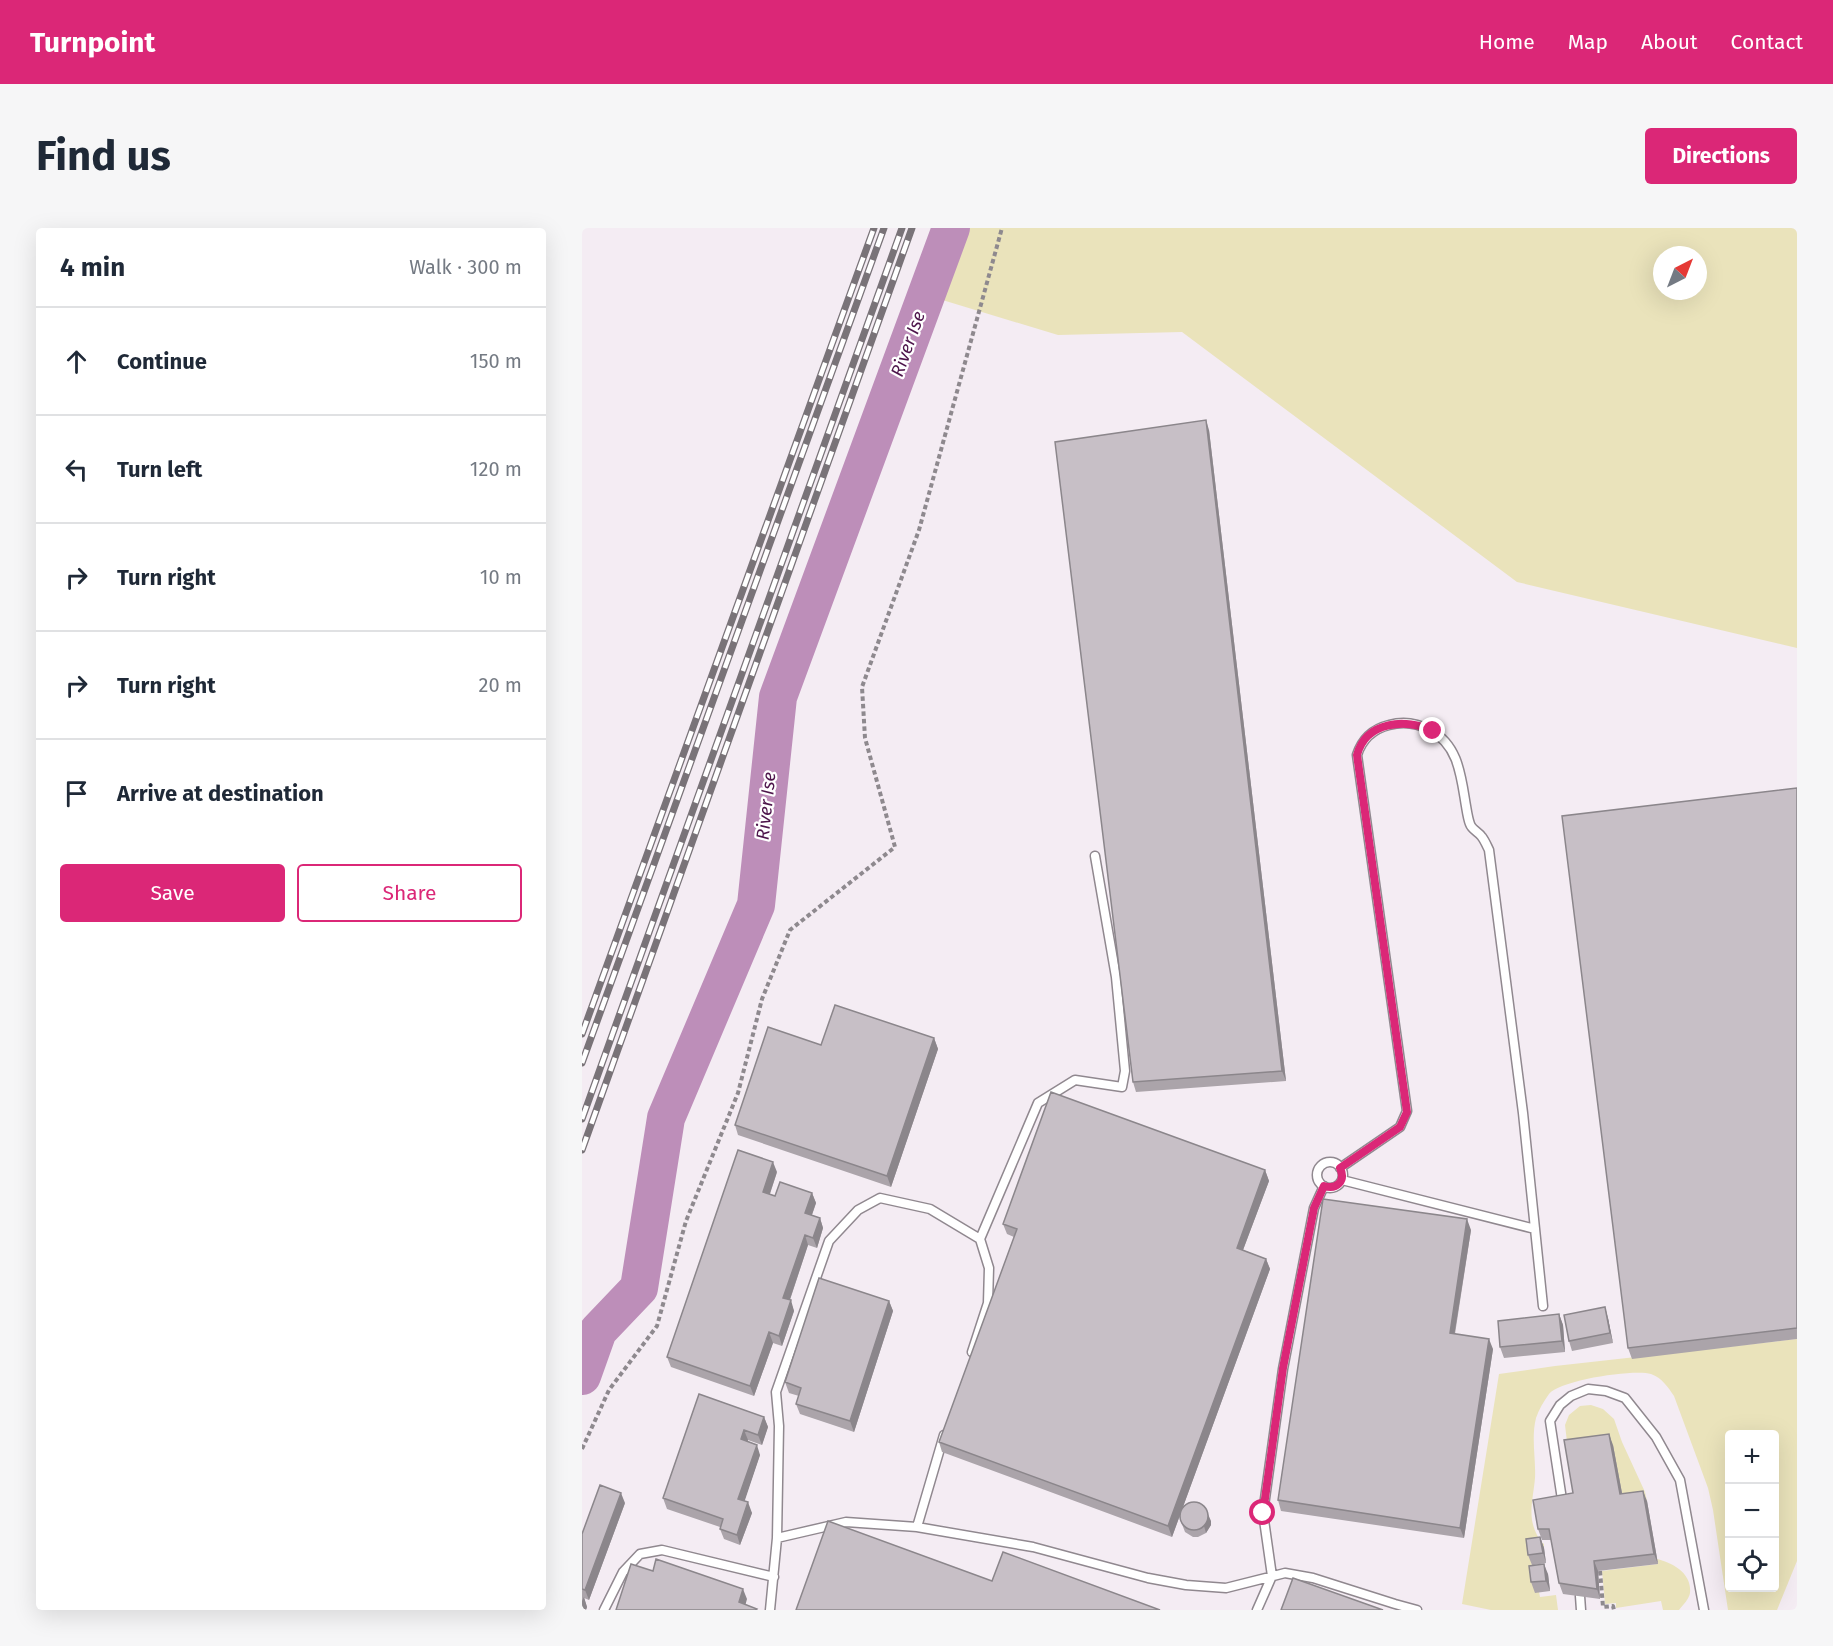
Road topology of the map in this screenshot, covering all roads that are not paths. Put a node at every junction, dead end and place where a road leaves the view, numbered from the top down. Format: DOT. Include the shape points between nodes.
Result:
graph roads {
  1 [pos="1095,856"];
  2 [pos="1340,1168"];
  3 [pos="1342,1180"];
  4 [pos="1324,1186"];
  5 [pos="1535,1228"];
  6 [pos="980,1239"];
  7 [pos="1543,1306"];
  8 [pos="969,1360"];
  9 [pos="946,1427"];
  10 [pos="1563,1506"];
  11 [pos="917,1527"];
  12 [pos="777,1538"];
  13 [pos="1272,1576"];
  14 [pos="774,1577"];
  15 [pos="1580,1596"];
  16 [pos="604,1610"];
  17 [pos="770,1610"];
  18 [pos="1257,1610"];
  19 [pos="1417,1610"];
  20 [pos="1581,1610"];
  21 [pos="1704,1610"];
  1 -- 6 [label="lane" via="1116,977 1125,1071 1122,1087 1075,1080 1038,1103"];
  2 -- 3 [label="lane"];
  2 -- 4 [label="lane" via="1334,1163 1322,1166 1317,1177"];
  2 -- 5 [label="lane" via="1400,1127 1407,1112 1357,755 1372,732 1395,723 1409,723 1433,731 1452,750 1470,826 1489,850"];
  3 -- 4 [label="lane" via="1332,1188"];
  3 -- 5 [label="lane"];
  4 -- 13 [label="lane" via="1314,1208 1283,1368 1263,1513"];
  5 -- 7 [label="lane"];
  6 -- 8 [label="lane" via="989,1268 988,1303"];
  6 -- 12 [label="lane" via="930,1209 880,1197 858,1209 829,1241 776,1392"];
  9 -- 11 [label="lane"];
  10 -- 21 [label="lane" via="1550,1421 1560,1405 1588,1389 1625,1398 1656,1437 1680,1480"];
  11 -- 12 [label="lane" via="846,1522"];
  11 -- 13 [label="lane" via="1033,1547 1186,1585 1226,1588"];
  12 -- 14 [label="lane"];
  13 -- 18 [label="lane"];
  13 -- 19 [label="lane" via="1285,1573 1313,1578"];
  14 -- 16 [label="lane" via="662,1550 640,1554 623,1572"];
  14 -- 17 [label="lane"];
  15 -- 20 [label="lane"];
}
